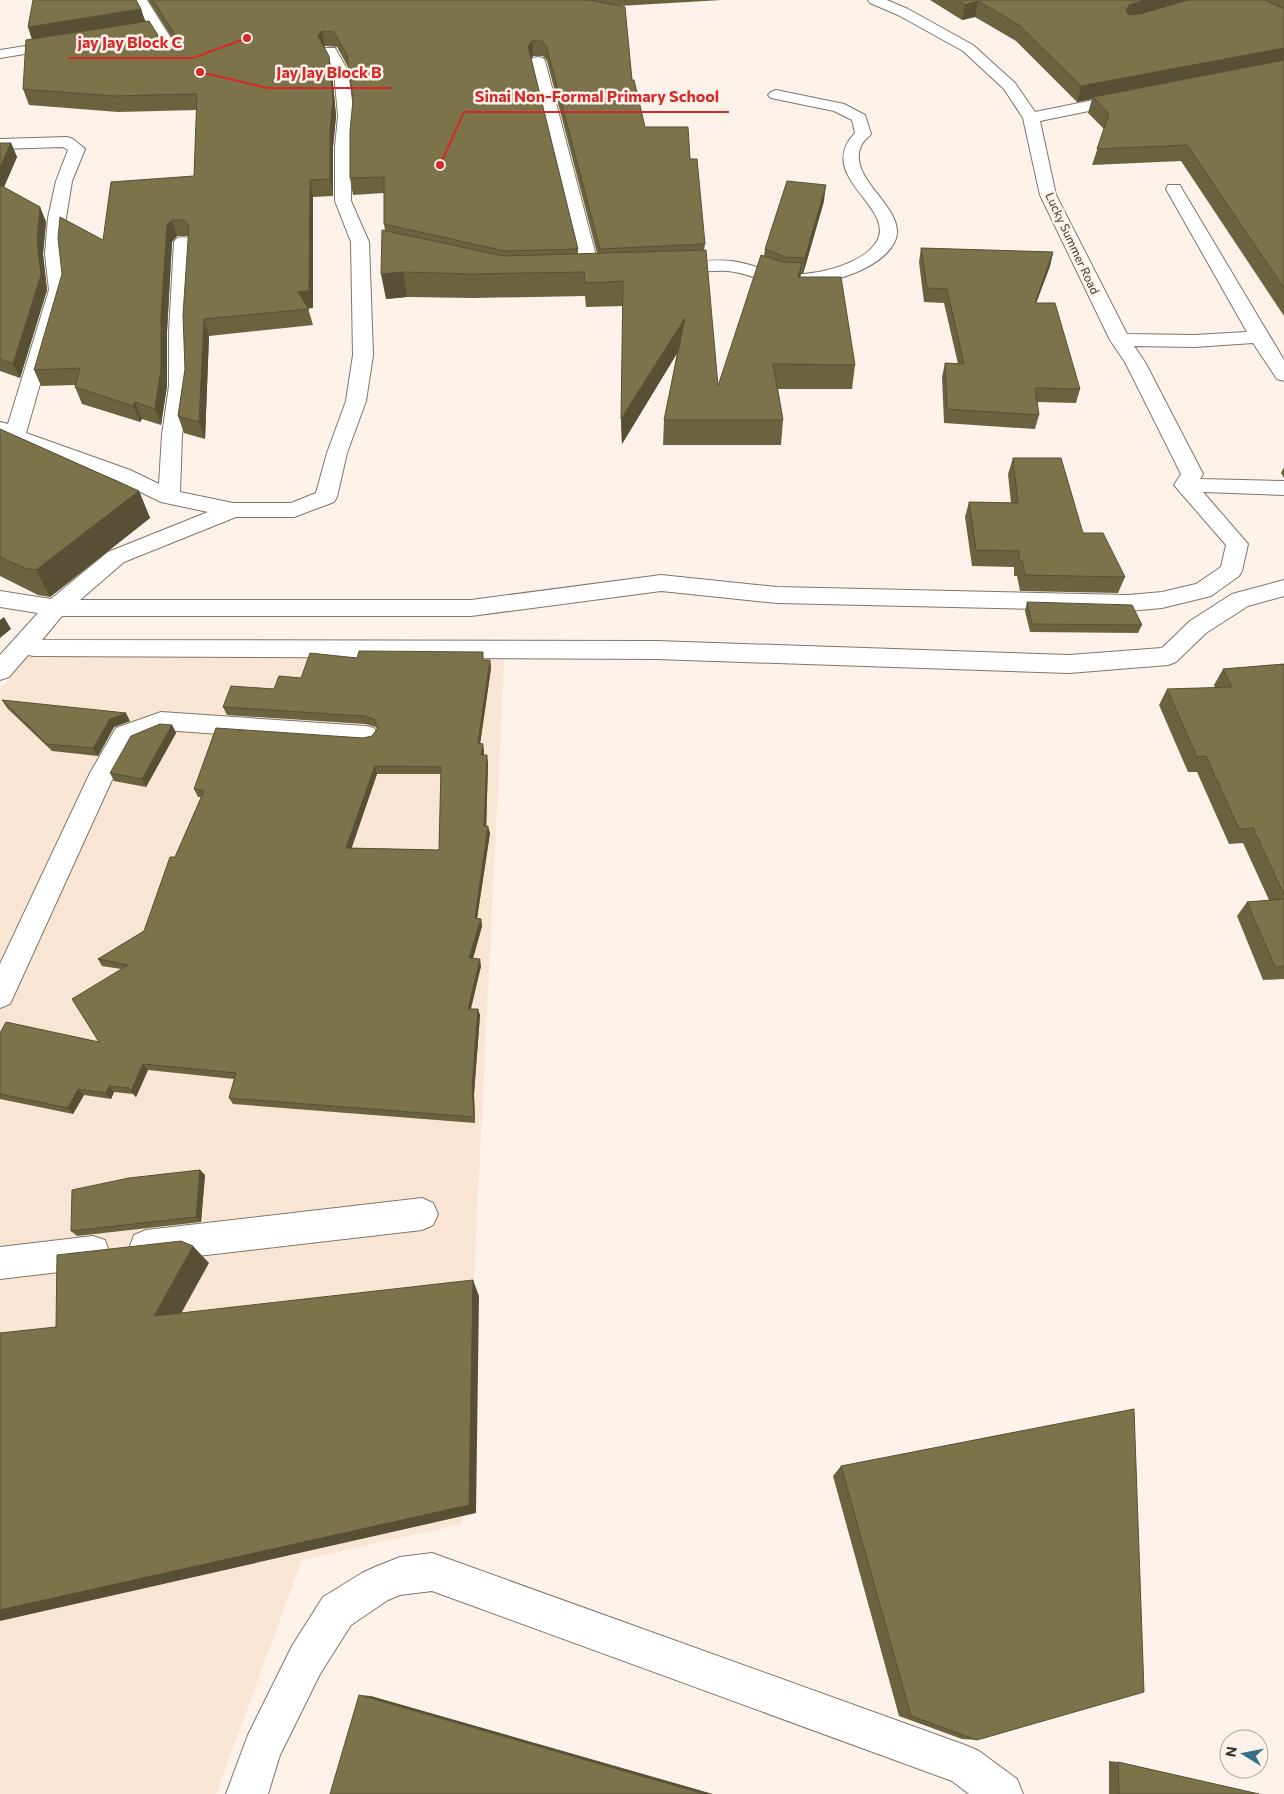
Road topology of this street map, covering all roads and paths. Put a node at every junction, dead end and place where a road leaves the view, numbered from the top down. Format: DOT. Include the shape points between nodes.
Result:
graph roads {
  1 [pos="140,0"];
  2 [pos="875,0"];
  3 [pos="159,29"];
  4 [pos="103,38"];
  5 [pos="75,42"];
  6 [pos="330,51"];
  7 [pos="0,54"];
  8 [pos="176,57"];
  9 [pos="538,61"];
  10 [pos="1147,94"];
  11 [pos="776,95"];
  12 [pos="1031,118"];
  13 [pos="0,144"];
  14 [pos="1174,189"];
  15 [pos="182,242"];
  16 [pos="360,242"];
  17 [pos="379,246"];
  18 [pos="657,270"];
  19 [pos="592,271"];
  20 [pos="610,271"];
  21 [pos="572,272"];
  22 [pos="1259,337"];
  23 [pos="1120,340"];
  24 [pos="1284,375"];
  25 [pos="7,432"];
  26 [pos="1185,485"];
  27 [pos="1284,488"];
  28 [pos="169,497"];
  29 [pos="233,510"];
  30 [pos="1284,588"];
  31 [pos="0,599"];
  32 [pos="56,608"];
  33 [pos="34,648"];
  34 [pos="0,671"];
  35 [pos="365,735"];
  36 [pos="0,995"];
  37 [pos="422,1214"];
  38 [pos="0,1263"];
  39 [pos="247,1794"];
  40 [pos="1002,1794"];
  1 -- 3 [label="street"];
  2 -- 12 [label="street, Lucky Summer Road" via="968,48 1010,86"];
  3 -- 4 [label="street"];
  3 -- 8 [label="street"];
  5 -- 7 [label="street"];
  6 -- 16 [label="street" via="341,71 346,116 343,202"];
  9 -- 19 [label="street"];
  10 -- 12 [label="street"];
  11 -- 18 [label="street" via="839,107 859,118 862,134 853,146 856,177 888,222 890,233 886,242 877,253 839,272 804,281 781,280 754,270 729,266"];
  12 -- 23 [label="street, Lucky Summer Road" via="1048,195"];
  13 -- 25 [label="street" via="67,142 77,149 64,181 57,218 54,254 58,290"];
  14 -- 22 [label="street"];
  15 -- 28 [label="street" via="179,386 172,435"];
  16 -- 17 [label="street"];
  16 -- 29 [label="street" via="363,355 356,401 337,453 326,497 294,510"];
  19 -- 20 [label="street"];
  19 -- 21 [label="street"];
  22 -- 23 [label="street" via="1194,341"];
  22 -- 24 [label="street"];
  23 -- 26 [label="street, Lucky Summer Road" via="1135,362 1192,474"];
  25 -- 28 [label="street" via="123,475"];
  26 -- 27 [label="street"];
  26 -- 32 [label="street" via="1237,544 1231,571 1203,590 1162,600 1128,603 777,595 661,583 471,608"];
  28 -- 29 [label="street"];
  29 -- 32 [label="street" via="116,557"];
  30 -- 33 [label="street" via="1240,600 1198,627 1168,656 1069,664 656,650"];
  31 -- 32 [label="street"];
  32 -- 34 [label="street"];
  35 -- 36 [label="street" via="161,721 125,735 99,780"];
  37 -- 38 [label="street"];
  39 -- 40 [label="street" via="262,1749 306,1660 337,1611 375,1586 400,1576 432,1572 965,1765"];
}
